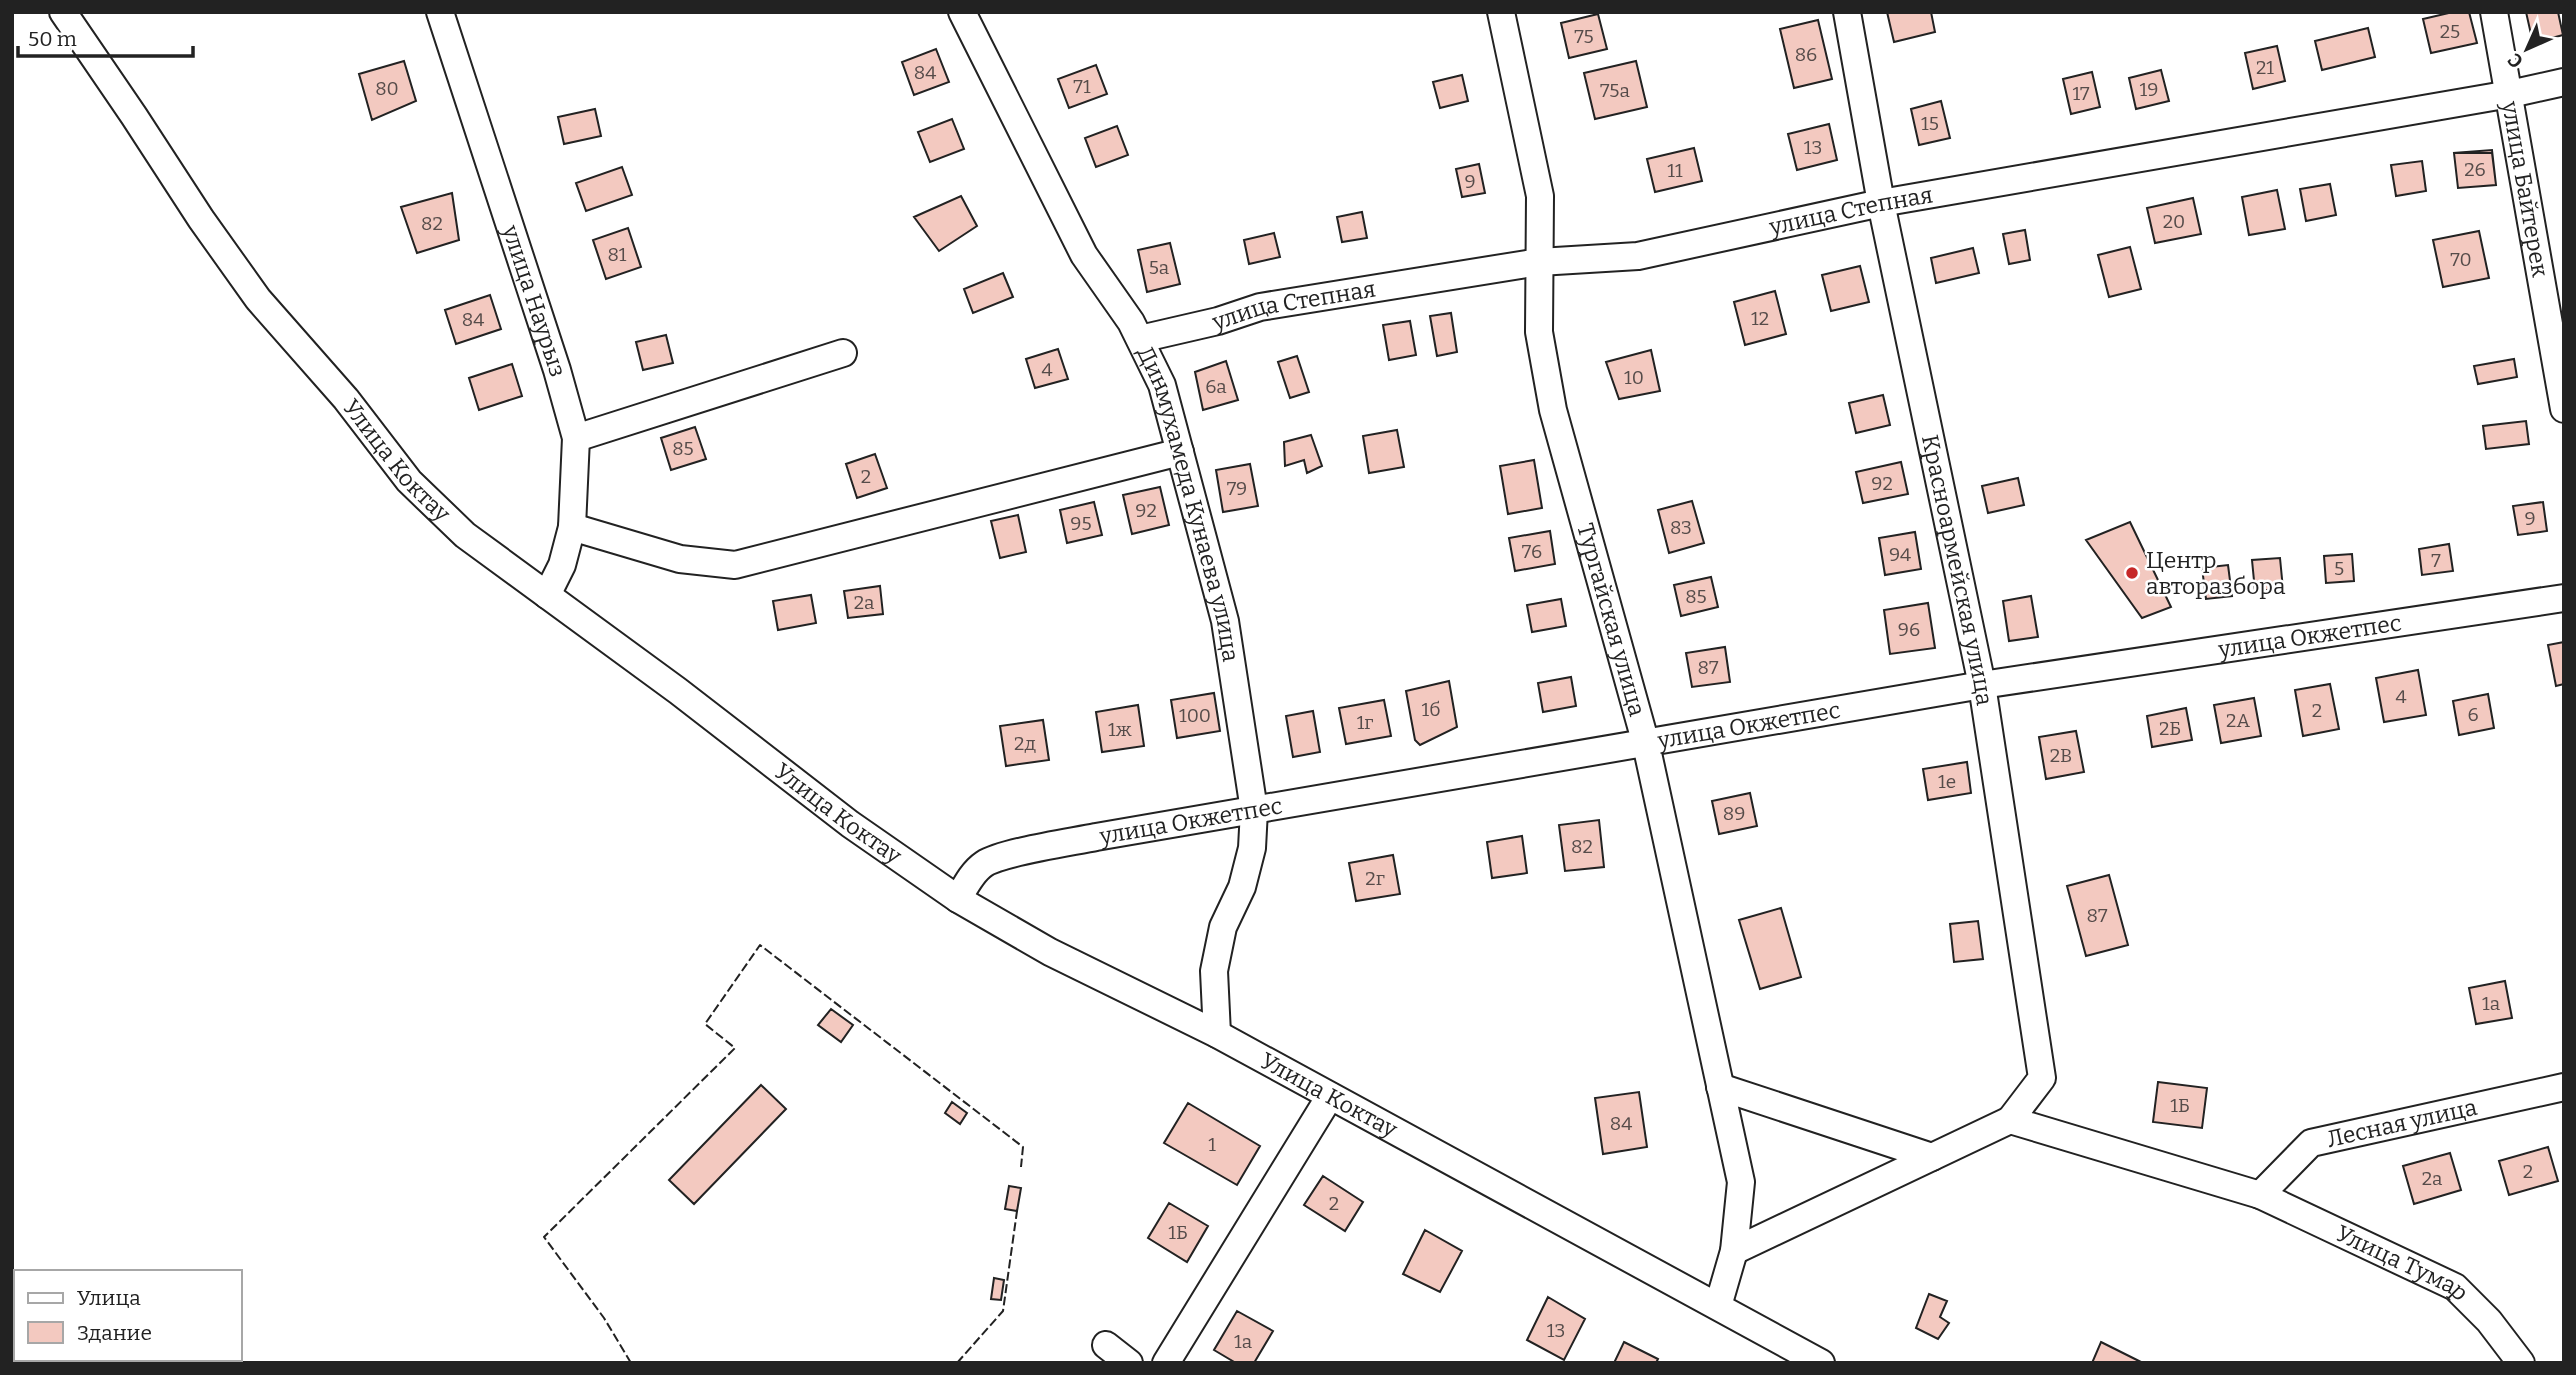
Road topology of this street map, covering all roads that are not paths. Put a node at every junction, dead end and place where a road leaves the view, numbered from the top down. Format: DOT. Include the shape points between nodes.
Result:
graph roads {
  1 [pos="63,12"];
  2 [pos="440,12"];
  3 [pos="962,12"];
  4 [pos="1502,12"];
  5 [pos="1847,12"];
  6 [pos="2494,12"];
  7 [pos="2564,82"];
  8 [pos="2510,94"];
  9 [pos="1881,203"];
  10 [pos="1539,262"];
  11 [pos="1140,339"];
  12 [pos="843,353"];
  13 [pos="2564,408"];
  14 [pos="576,438"];
  15 [pos="1181,452"];
  16 [pos="572,527"];
  17 [pos="547,595"];
  18 [pos="2564,598"];
  19 [pos="1982,685"];
  20 [pos="1646,744"];
  21 [pos="1254,810"];
  22 [pos="958,900"];
  23 [pos="1217,1034"];
  24 [pos="1720,1087"];
  25 [pos="2564,1087"];
  26 [pos="1330,1096"];
  27 [pos="2010,1120"];
  28 [pos="1932,1157"];
  29 [pos="2260,1195"];
  30 [pos="1734,1251"];
  31 [pos="1717,1306"];
  32 [pos="1106,1345"];
  33 [pos="1129,1363"];
  34 [pos="1166,1363"];
  35 [pos="1821,1363"];
  36 [pos="2521,1363"];
  1 -- 17 [label="street, Улица Коктау" via="258,299 346,399 409,481 465,535"];
  2 -- 14 [label="street, улица Наурыз"];
  3 -- 11 [label="street, Динмухамеда Кунаева улица" via="1084,255"];
  4 -- 10 [label="street, Тургайская улица" via="1540,196"];
  5 -- 9 [label="street, Красноармейская улица"];
  6 -- 8 [label="street, улица Байтерек"];
  7 -- 8 [label="street, улица Степная"];
  8 -- 9 [label="street, улица Степная"];
  8 -- 13 [label="street, улица Байтерек"];
  9 -- 10 [label="street, улица Степная" via="1638,257"];
  9 -- 19 [label="street, Красноармейская улица"];
  10 -- 11 [label="street, улица Степная" via="1260,307"];
  10 -- 20 [label="street, Тургайская улица" via="1539,332 1553,411"];
  11 -- 15 [label="street, Динмухамеда Кунаева улица" via="1162,385"];
  12 -- 14 [label="street"];
  14 -- 16 [label="street, улица Наурыз"];
  15 -- 16 [label="street" via="735,565 680,559"];
  15 -- 21 [label="street, Динмухамеда Кунаева улица" via="1225,621"];
  16 -- 17 [label="street, улица Наурыз" via="562,565"];
  17 -- 22 [label="street, Улица Коктау"];
  18 -- 19 [label="street, улица Окжетпес"];
  19 -- 20 [label="street, улица Окжетпес"];
  19 -- 27 [label="street, Красноармейская улица" via="2042,1078"];
  20 -- 21 [label="street, улица Окжетпес"];
  20 -- 24 [label="street, Тургайская улица"];
  21 -- 22 [label="street, улица Окжетпес" via="1011,855 984,864"];
  21 -- 23 [label="street, Динмухамеда Кунаева улица" via="1252,848 1242,887 1223,927 1214,971"];
  22 -- 23 [label="street, Улица Коктау" via="1050,952"];
  23 -- 26 [label="street, Улица Коктау"];
  24 -- 28 [label="street"];
  24 -- 30 [label="street, Тургайская улица" via="1741,1182"];
  25 -- 29 [label="street, Лесная улица" via="2311,1143"];
  26 -- 31 [label="street, Улица Коктау"];
  26 -- 34 [label="street"];
  27 -- 28 [label="street"];
  27 -- 29 [label="street, Улица Тумар"];
  28 -- 30 [label="street"];
  29 -- 36 [label="street, Улица Тумар" via="2455,1287"];
  30 -- 31 [label="street, Тургайская улица"];
  31 -- 35 [label="street, Улица Коктау"];
  32 -- 33 [label="street"];
}
